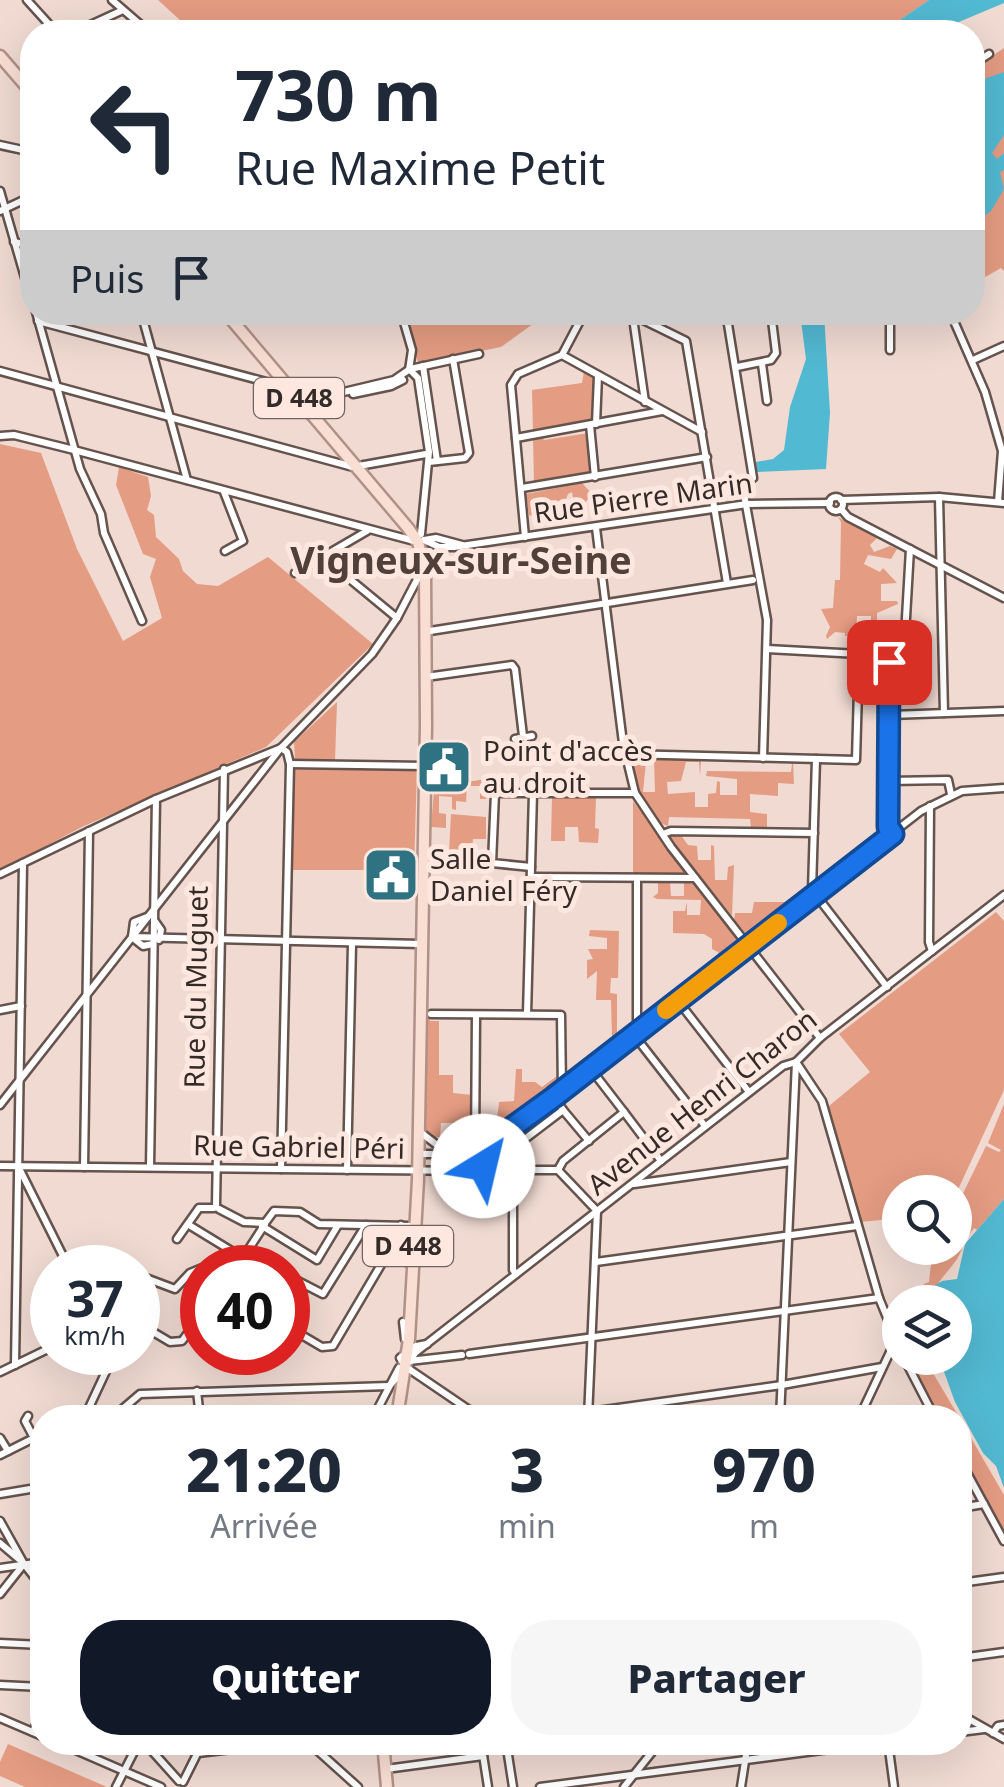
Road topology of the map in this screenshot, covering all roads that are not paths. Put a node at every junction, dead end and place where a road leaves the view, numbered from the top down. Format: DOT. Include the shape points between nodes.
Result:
graph roads {
  1 [pos="28,0"];
  2 [pos="112,0"];
  3 [pos="123,10"];
  4 [pos="46,20"];
  5 [pos="101,20"];
  6 [pos="135,20"];
  7 [pos="989,54"];
  8 [pos="0,56"];
  9 [pos="985,57"];
  10 [pos="20,79"];
  11 [pos="0,192"];
  12 [pos="2,210"];
  13 [pos="14,242"];
  14 [pos="20,243"];
  15 [pos="20,262"];
  16 [pos="39,325"];
  17 [pos="69,325"];
  18 [pos="144,325"];
  19 [pos="236,325"];
  20 [pos="405,325"];
  21 [pos="578,325"];
  22 [pos="632,325"];
  23 [pos="654,325"];
  24 [pos="728,325"];
  25 [pos="773,325"];
  26 [pos="890,325"];
  27 [pos="956,325"];
  28 [pos="1004,346"];
  29 [pos="151,348"];
  30 [pos="890,350"];
  31 [pos="479,354"];
  32 [pos="562,355"];
  33 [pos="453,359"];
  34 [pos="973,360"];
  35 [pos="762,364"];
  36 [pos="422,366"];
  37 [pos="736,367"];
  38 [pos="410,369"];
  39 [pos="0,371"];
  40 [pos="598,376"];
  41 [pos="55,386"];
  42 [pos="292,389"];
  43 [pos="766,401"];
  44 [pos="645,402"];
  45 [pos="306,406"];
  46 [pos="662,411"];
  47 [pos="316,416"];
  48 [pos="170,417"];
  49 [pos="1000,424"];
  50 [pos="593,425"];
  51 [pos="703,433"];
  52 [pos="0,436"];
  53 [pos="516,438"];
  54 [pos="74,450"];
  55 [pos="708,457"];
  56 [pos="431,459"];
  57 [pos="360,467"];
  58 [pos="595,477"];
  59 [pos="188,481"];
  60 [pos="374,484"];
  61 [pos="522,488"];
  62 [pos="224,491"];
  63 [pos="939,496"];
  64 [pos="1001,503"];
  65 [pos="746,504"];
  66 [pos="841,504"];
  67 [pos="715,509"];
  68 [pos="596,528"];
  69 [pos="368,530"];
  70 [pos="525,537"];
  71 [pos="421,539"];
  72 [pos="463,545"];
  73 [pos="444,548"];
  74 [pos="910,549"];
  75 [pos="225,550"];
  76 [pos="323,557"];
  77 [pos="426,564"];
  78 [pos="940,565"];
  79 [pos="295,573"];
  80 [pos="753,580"];
  81 [pos="425,582"];
  82 [pos="726,583"];
  83 [pos="1004,598"];
  84 [pos="606,603"];
  85 [pos="397,618"];
  86 [pos="142,621"];
  87 [pos="430,630"];
  88 [pos="767,649"];
  89 [pos="426,677"];
  90 [pos="1004,711"];
  91 [pos="944,713"];
  92 [pos="890,715"];
  93 [pos="523,737"];
  94 [pos="281,748"];
  95 [pos="625,754"];
  96 [pos="763,758"];
  97 [pos="816,759"];
  98 [pos="290,764"];
  99 [pos="425,766"];
  100 [pos="224,769"];
  101 [pos="889,780"];
  102 [pos="1004,788"];
  103 [pos="636,792"];
  104 [pos="533,793"];
  105 [pos="952,794"];
  106 [pos="156,798"];
  107 [pos="930,805"];
  108 [pos="222,824"];
  109 [pos="89,832"];
  110 [pos="814,833"];
  111 [pos="663,834"];
  112 [pos="893,834"];
  113 [pos="23,864"];
  114 [pos="532,866"];
  115 [pos="0,874"];
  116 [pos="531,877"];
  117 [pos="638,878"];
  118 [pos="696,878"];
  119 [pos="815,894"];
  120 [pos="1004,895"];
  121 [pos="152,916"];
  122 [pos="132,937"];
  123 [pos="155,941"];
  124 [pos="220,942"];
  125 [pos="286,942"];
  126 [pos="352,944"];
  127 [pos="421,944"];
  128 [pos="749,944"];
  129 [pos="932,950"];
  130 [pos="887,987"];
  131 [pos="86,996"];
  132 [pos="678,1000"];
  133 [pos="21,1006"];
  134 [pos="0,1010"];
  135 [pos="432,1014"];
  136 [pos="527,1014"];
  137 [pos="476,1016"];
  138 [pos="637,1033"];
  139 [pos="820,1038"];
  140 [pos="796,1062"];
  141 [pos="590,1068"];
  142 [pos="19,1080"];
  143 [pos="562,1091"];
  144 [pos="749,1092"];
  145 [pos="554,1097"];
  146 [pos="0,1105"];
  147 [pos="563,1110"];
  148 [pos="624,1112"];
  149 [pos="705,1126"];
  150 [pos="418,1129"];
  151 [pos="588,1141"];
  152 [pos="475,1151"];
  153 [pos="417,1154"];
  154 [pos="456,1154"];
  155 [pos="661,1161"];
  156 [pos="791,1162"];
  157 [pos="0,1166"];
  158 [pos="18,1166"];
  159 [pos="84,1167"];
  160 [pos="481,1167"];
  161 [pos="150,1168"];
  162 [pos="216,1168"];
  163 [pos="281,1169"];
  164 [pos="347,1170"];
  165 [pos="417,1170"];
  166 [pos="558,1170"];
  167 [pos="22,1180"];
  168 [pos="631,1185"];
  169 [pos="513,1198"];
  170 [pos="217,1207"];
  171 [pos="597,1211"];
  172 [pos="367,1224"];
  173 [pos="189,1225"];
  174 [pos="264,1225"];
  175 [pos="338,1225"];
  176 [pos="405,1226"];
  177 [pos="858,1226"];
  178 [pos="789,1236"];
  179 [pos="177,1239"];
  180 [pos="57,1245"];
  181 [pos="386,1258"];
  182 [pos="407,1262"];
  183 [pos="596,1262"];
  184 [pos="516,1274"];
  185 [pos="310,1289"];
  186 [pos="878,1298"];
  187 [pos="882,1306"];
  188 [pos="785,1310"];
  189 [pos="406,1327"];
  190 [pos="592,1338"];
  191 [pos="310,1340"];
  192 [pos="424,1344"];
  193 [pos="30,1358"];
  194 [pos="15,1365"];
  195 [pos="882,1367"];
  196 [pos="402,1368"];
  197 [pos="0,1372"];
  198 [pos="105,1375"];
  199 [pos="913,1375"];
  200 [pos="782,1385"];
  201 [pos="196,1391"];
  202 [pos="90,1405"];
  203 [pos="127,1405"];
  204 [pos="198,1405"];
  205 [pos="380,1405"];
  206 [pos="398,1405"];
  207 [pos="398,1405"];
  208 [pos="460,1405"];
  209 [pos="589,1405"];
  210 [pos="653,1405"];
  211 [pos="781,1405"];
  212 [pos="865,1405"];
  213 [pos="928,1405"];
  214 [pos="28,1416"];
  215 [pos="30,1430"];
  216 [pos="1,1434"];
  217 [pos="30,1440"];
  218 [pos="4,1453"];
  219 [pos="972,1482"];
  220 [pos="30,1488"];
  221 [pos="0,1494"];
  222 [pos="984,1504"];
  223 [pos="972,1506"];
  224 [pos="0,1521"];
  225 [pos="9,1538"];
  226 [pos="1004,1540"];
  227 [pos="1,1543"];
  228 [pos="30,1563"];
  229 [pos="24,1564"];
  230 [pos="0,1568"];
  231 [pos="30,1572"];
  232 [pos="1004,1577"];
  233 [pos="972,1581"];
  234 [pos="0,1594"];
  235 [pos="0,1643"];
  236 [pos="30,1644"];
  237 [pos="1004,1652"];
  238 [pos="972,1656"];
  239 [pos="0,1685"];
  240 [pos="30,1686"];
  241 [pos="0,1718"];
  242 [pos="972,1721"];
  243 [pos="1004,1725"];
  244 [pos="30,1731"];
  245 [pos="990,1731"];
  246 [pos="972,1732"];
  247 [pos="1004,1740"];
  248 [pos="89,1755"];
  249 [pos="133,1755"];
  250 [pos="153,1755"];
  251 [pos="197,1755"];
  252 [pos="322,1755"];
  253 [pos="384,1755"];
  254 [pos="508,1755"];
  255 [pos="650,1755"];
  256 [pos="746,1755"];
  257 [pos="784,1755"];
  258 [pos="888,1755"];
  259 [pos="483,1756"];
  260 [pos="745,1760"];
  261 [pos="386,1769"];
  262 [pos="124,1770"];
  263 [pos="634,1775"];
  264 [pos="180,1784"];
  265 [pos="387,1786"];
  266 [pos="116,1787"];
  267 [pos="161,1787"];
  268 [pos="358,1787"];
  269 [pos="488,1787"];
  270 [pos="513,1787"];
  271 [pos="540,1787"];
  272 [pos="624,1787"];
  273 [pos="741,1787"];
  274 [pos="894,1787"];
  1 -- 4 [label="street"];
  2 -- 3 [label="street"];
  3 -- 5 [label="street"];
  3 -- 6 [label="street"];
  7 -- 9 [label="street"];
  8 -- 10 [label="main road"];
  11 -- 12 [label="street"];
  12 -- 13 [label="street"];
  13 -- 14 [label="street"];
  13 -- 15 [label="street"];
  16 -- 41 [label="street"];
  17 -- 29 [label="street"];
  18 -- 29 [label="street"];
  19 -- 42 [label="main road, D 448"];
  20 -- 38 [label="street"];
  21 -- 32 [label="street"];
  22 -- 44 [label="street"];
  23 -- 51 [label="street" via="686,340"];
  24 -- 37 [label="street"];
  25 -- 35 [label="street" via="776,353"];
  26 -- 30 [label="street"];
  27 -- 34 [label="street"];
  28 -- 34 [label="street"];
  29 -- 42 [label="street"];
  29 -- 48 [label="street"];
  31 -- 33 [label="street"];
  32 -- 40 [label="street"];
  32 -- 53 [label="street" via="514,377"];
  33 -- 36 [label="street"];
  33 -- 56 [label="street" via="469,453"];
  34 -- 49 [label="street"];
  35 -- 37 [label="street"];
  35 -- 43 [label="street"];
  36 -- 38 [label="street"];
  36 -- 56 [label="street"];
  37 -- 65 [label="street" via="753,478 742,483"];
  38 -- 45 [label="street" via="394,380"];
  38 -- 47 [label="street" via="396,385 329,400"];
  38 -- 56 [label="street" via="418,378"];
  39 -- 41 [label="street"];
  40 -- 44 [label="street"];
  40 -- 50 [label="street"];
  41 -- 48 [label="street"];
  41 -- 54 [label="street"];
  42 -- 45 [label="main road, D 448"];
  44 -- 46 [label="street"];
  45 -- 47 [label="main road, D 448"];
  46 -- 50 [label="street"];
  46 -- 51 [label="street"];
  47 -- 57 [label="main road, D 448"];
  48 -- 57 [label="street"];
  48 -- 59 [label="street"];
  49 -- 64 [label="street"];
  50 -- 53 [label="street"];
  50 -- 58 [label="street"];
  51 -- 55 [label="street"];
  52 -- 54 [label="street"];
  53 -- 61 [label="street"];
  54 -- 59 [label="street"];
  54 -- 86 [label="street"];
  55 -- 58 [label="street"];
  55 -- 67 [label="street"];
  56 -- 57 [label="street"];
  56 -- 71 [label="street"];
  57 -- 60 [label="main road, D 448"];
  58 -- 61 [label="street"];
  59 -- 62 [label="street"];
  60 -- 71 [label="main road, D 448"];
  60 -- 71 [label="main road, D 448"];
  61 -- 70 [label="street"];
  62 -- 69 [label="street"];
  62 -- 75 [label="street" via="243,542"];
  63 -- 64 [label="street"];
  63 -- 66 [label="street"];
  63 -- 78 [label="street"];
  65 -- 66 [label="street, Rue Pierre Marin" via="834,498"];
  65 -- 67 [label="street, Rue Pierre Marin"];
  65 -- 88 [label="street"];
  66 -- 74 [label="street" via="848,518"];
  67 -- 68 [label="street, Rue Pierre Marin"];
  67 -- 82 [label="street"];
  68 -- 70 [label="street, Rue Pierre Marin"];
  68 -- 84 [label="street"];
  69 -- 71 [label="street"];
  69 -- 76 [label="street"];
  70 -- 72 [label="street, Rue Pierre Marin"];
  71 -- 72 [label="street, Rue Pierre Marin"];
  71 -- 73 [label="street"];
  71 -- 77 [label="main road, D 448"];
  72 -- 73 [label="street, Rue Pierre Marin"];
  73 -- 77 [label="street"];
  74 -- 78 [label="street"];
  74 -- 92 [label="street" via="906,635 889,635"];
  76 -- 79 [label="street"];
  76 -- 85 [label="street"];
  77 -- 81 [label="main road, D 448"];
  78 -- 83 [label="street"];
  78 -- 91 [label="street"];
  80 -- 82 [label="street"];
  81 -- 85 [label="street"];
  81 -- 87 [label="main road, D 448"];
  81 -- 89 [label="main road, D 448"];
  82 -- 84 [label="street"];
  84 -- 87 [label="street"];
  84 -- 95 [label="street"];
  85 -- 94 [label="street" via="372,654"];
  87 -- 89 [label="main road, D 448"];
  88 -- 96 [label="street"];
  88 -- 97 [label="street" via="859,654 856,760"];
  89 -- 93 [label="street" via="512,665"];
  89 -- 99 [label="main road, D 448"];
  90 -- 91 [label="street"];
  91 -- 92 [label="street"];
  92 -- 101 [label="street"];
  94 -- 98 [label="street"];
  94 -- 100 [label="street"];
  94 -- 108 [label="street"];
  95 -- 96 [label="street"];
  95 -- 103 [label="street"];
  96 -- 97 [label="street"];
  97 -- 110 [label="street"];
  98 -- 99 [label="street"];
  98 -- 125 [label="street"];
  99 -- 127 [label="main road, D 448"];
  100 -- 106 [label="street"];
  100 -- 108 [label="street, Rue du Muguet"];
  101 -- 105 [label="street" via="948,780"];
  101 -- 112 [label="street"];
  102 -- 105 [label="street"];
  103 -- 104 [label="street"];
  103 -- 111 [label="street"];
  104 -- 114 [label="street"];
  104 -- 114 [label="street" via="495,793 492,863"];
  105 -- 107 [label="street"];
  106 -- 109 [label="street"];
  106 -- 121 [label="street"];
  107 -- 112 [label="street"];
  107 -- 129 [label="street"];
  108 -- 121 [label="street"];
  108 -- 124 [label="street, Rue du Muguet"];
  109 -- 113 [label="street"];
  109 -- 131 [label="street"];
  110 -- 111 [label="street"];
  110 -- 119 [label="street"];
  111 -- 118 [label="street"];
  112 -- 119 [label="street"];
  113 -- 115 [label="street"];
  113 -- 133 [label="street"];
  114 -- 116 [label="street"];
  116 -- 117 [label="street"];
  116 -- 136 [label="street"];
  117 -- 118 [label="street"];
  117 -- 138 [label="street"];
  118 -- 128 [label="street"];
  119 -- 128 [label="street"];
  119 -- 130 [label="street"];
  120 -- 129 [label="street, Avenue Henri Charon"];
  121 -- 122 [label="street"];
  121 -- 123 [label="street" via="160,930"];
  122 -- 123 [label="street" via="143,946"];
  122 -- 131 [label="street"];
  123 -- 124 [label="street"];
  123 -- 161 [label="street"];
  124 -- 125 [label="street"];
  124 -- 162 [label="street, Rue du Muguet"];
  125 -- 126 [label="street"];
  125 -- 163 [label="street"];
  126 -- 127 [label="street"];
  126 -- 164 [label="street"];
  127 -- 150 [label="main road, D 448"];
  128 -- 132 [label="street"];
  128 -- 139 [label="street"];
  129 -- 130 [label="street, Avenue Henri Charon"];
  130 -- 139 [label="street, Avenue Henri Charon"];
  131 -- 142 [label="street"];
  131 -- 159 [label="street"];
  132 -- 138 [label="street"];
  132 -- 144 [label="street"];
  133 -- 134 [label="street"];
  133 -- 142 [label="street"];
  135 -- 137 [label="street"];
  136 -- 137 [label="street"];
  136 -- 143 [label="street" via="561,1015"];
  137 -- 152 [label="street"];
  138 -- 141 [label="street"];
  138 -- 149 [label="street"];
  139 -- 140 [label="street, Avenue Henri Charon"];
  140 -- 144 [label="street, Avenue Henri Charon"];
  140 -- 156 [label="street"];
  140 -- 177 [label="street" via="822,1101"];
  141 -- 143 [label="street"];
  141 -- 148 [label="street"];
  142 -- 146 [label="street"];
  142 -- 158 [label="street"];
  143 -- 145 [label="street"];
  144 -- 149 [label="street, Avenue Henri Charon"];
  145 -- 147 [label="street"];
  145 -- 152 [label="street"];
  147 -- 151 [label="street"];
  147 -- 160 [label="street"];
  148 -- 151 [label="street"];
  148 -- 155 [label="street"];
  149 -- 155 [label="street, Avenue Henri Charon"];
  150 -- 153 [label="main road, D 448"];
  150 -- 154 [label="street"];
  151 -- 166 [label="street"];
  152 -- 154 [label="street"];
  152 -- 160 [label="street"];
  152 -- 160 [label="street" via="469,1164"];
  153 -- 154 [label="street"];
  153 -- 165 [label="main road, D 448"];
  155 -- 168 [label="street, Avenue Henri Charon"];
  156 -- 168 [label="street"];
  156 -- 178 [label="street"];
  157 -- 158 [label="street, Rue Gabriel Péri"];
  158 -- 159 [label="street, Rue Gabriel Péri"];
  158 -- 167 [label="street"];
  159 -- 161 [label="street, Rue Gabriel Péri"];
  160 -- 165 [label="street, Rue Gabriel Péri"];
  160 -- 169 [label="street" via="484,1197"];
  161 -- 162 [label="street, Rue Gabriel Péri"];
  162 -- 163 [label="street, Rue Gabriel Péri"];
  162 -- 170 [label="street, Rue du Muguet"];
  163 -- 164 [label="street, Rue Gabriel Péri"];
  164 -- 165 [label="street, Rue Gabriel Péri"];
  165 -- 176 [label="main road, D 448"];
  165 -- 189 [label="main road, D 448"];
  166 -- 169 [label="street" via="513,1170"];
  166 -- 171 [label="street"];
  167 -- 180 [label="street"];
  167 -- 194 [label="street"];
  168 -- 171 [label="street, Avenue Henri Charon"];
  169 -- 184 [label="street"];
  170 -- 173 [label="street" via="199,1208"];
  170 -- 174 [label="street"];
  171 -- 183 [label="street"];
  171 -- 184 [label="street, Avenue Henri Charon"];
  172 -- 175 [label="street"];
  172 -- 176 [label="street"];
  172 -- 185 [label="street" via="327,1292"];
  173 -- 174 [label="street" via="243,1258"];
  173 -- 179 [label="street"];
  174 -- 175 [label="street" via="274,1210"];
  174 -- 175 [label="street" via="317,1260"];
  176 -- 181 [label="street"];
  176 -- 182 [label="main road, D 448"];
  177 -- 178 [label="street"];
  177 -- 186 [label="street"];
  178 -- 183 [label="street"];
  178 -- 188 [label="street"];
  181 -- 182 [label="street"];
  181 -- 191 [label="street" via="333,1346"];
  182 -- 189 [label="main road, D 448"];
  183 -- 190 [label="street"];
  184 -- 192 [label="street, Avenue Henri Charon"];
  186 -- 187 [label="street"];
  186 -- 188 [label="street"];
  188 -- 190 [label="street"];
  188 -- 200 [label="street"];
  189 -- 192 [label="street"];
  189 -- 196 [label="main road, D 448"];
  190 -- 196 [label="street"];
  190 -- 209 [label="street"];
  192 -- 196 [label="street, Avenue Henri Charon"];
  193 -- 194 [label="street"];
  194 -- 197 [label="street"];
  195 -- 200 [label="street"];
  195 -- 212 [label="street"];
  196 -- 201 [label="street"];
  196 -- 205 [label="street"];
  196 -- 206 [label="main road, D 448"];
  196 -- 207 [label="main road, D 448"];
  196 -- 208 [label="street"];
  198 -- 202 [label="street"];
  199 -- 213 [label="street"];
  200 -- 210 [label="street"];
  200 -- 211 [label="street"];
  201 -- 203 [label="street" via="140,1394"];
  201 -- 204 [label="street"];
  214 -- 215 [label="street"];
  216 -- 218 [label="street"];
  217 -- 218 [label="street"];
  219 -- 222 [label="street"];
  220 -- 221 [label="street"];
  222 -- 223 [label="street"];
  222 -- 226 [label="street"];
  224 -- 225 [label="street"];
  225 -- 227 [label="street"];
  225 -- 229 [label="street"];
  227 -- 229 [label="street"];
  228 -- 229 [label="street"];
  229 -- 230 [label="street"];
  229 -- 231 [label="street"];
  229 -- 234 [label="street"];
  232 -- 233 [label="street"];
  235 -- 236 [label="street"];
  237 -- 238 [label="street"];
  239 -- 240 [label="street"];
  241 -- 244 [label="street"];
  242 -- 245 [label="street"];
  243 -- 245 [label="street"];
  245 -- 246 [label="street"];
  245 -- 247 [label="street"];
  248 -- 262 [label="street"];
  249 -- 262 [label="street"];
  250 -- 264 [label="street"];
  251 -- 264 [label="street"];
  252 -- 268 [label="street"];
  253 -- 261 [label="main road"];
  254 -- 270 [label="street"];
  255 -- 263 [label="street"];
  256 -- 260 [label="street"];
  257 -- 260 [label="street"];
  258 -- 274 [label="street"];
  259 -- 261 [label="street"];
  259 -- 269 [label="street"];
  260 -- 263 [label="street"];
  260 -- 273 [label="street"];
  261 -- 265 [label="main road"];
  262 -- 266 [label="street"];
  262 -- 267 [label="street"];
  263 -- 271 [label="street"];
  263 -- 272 [label="street"];
}
